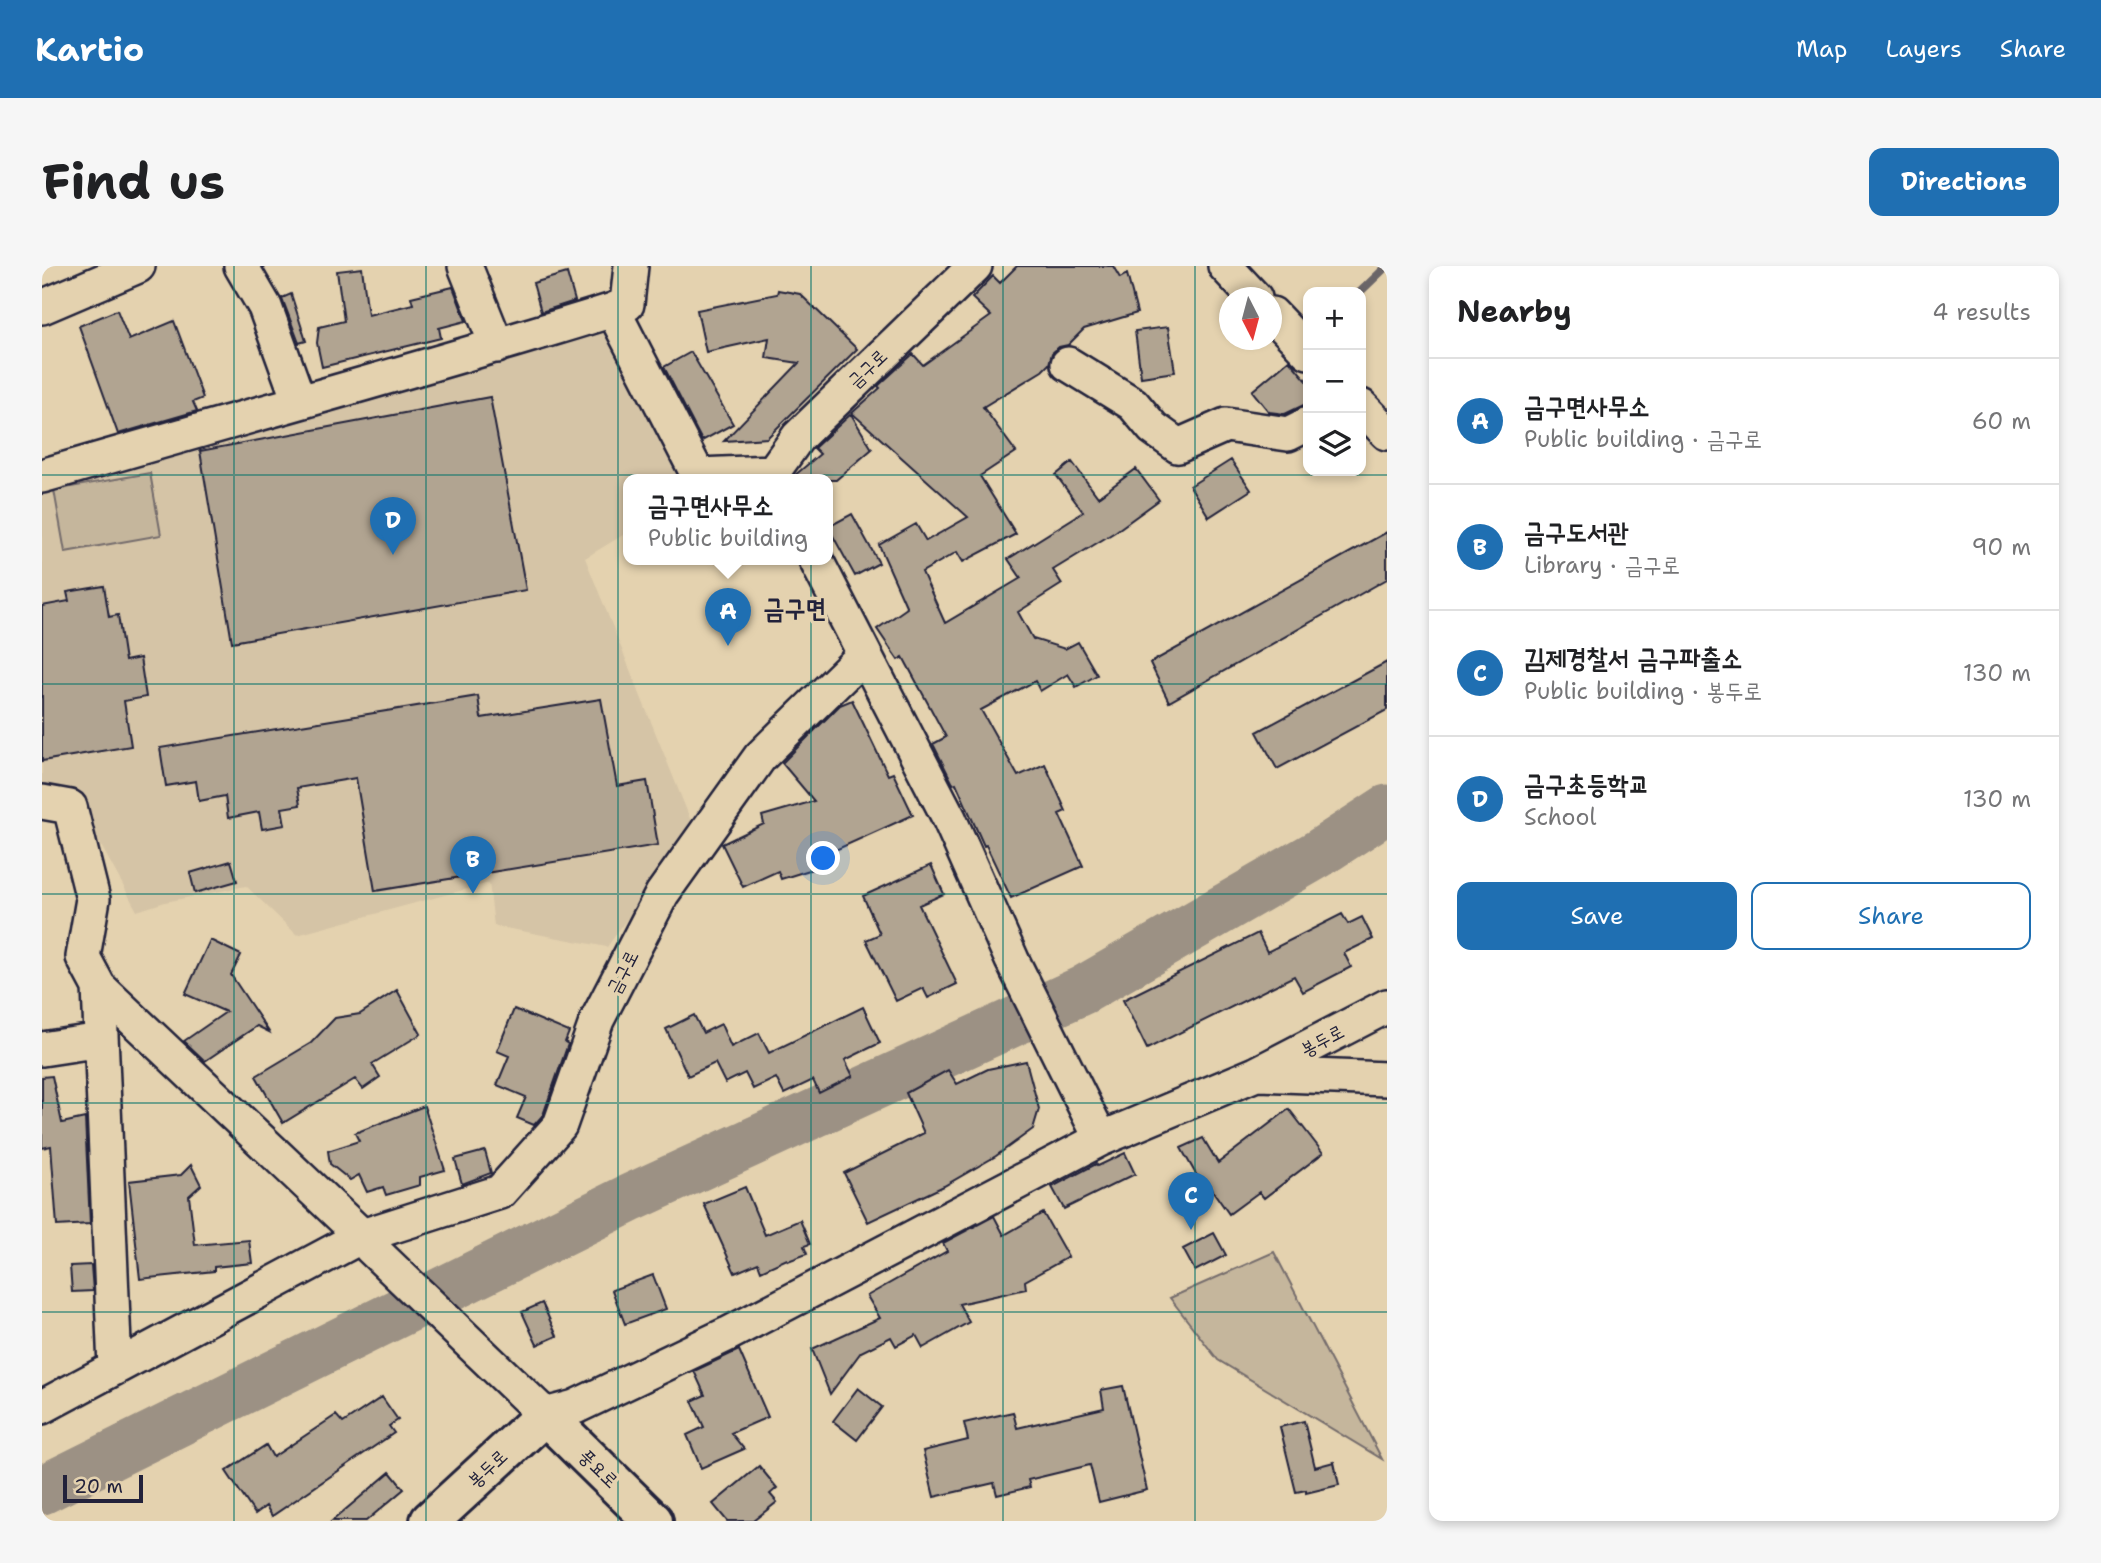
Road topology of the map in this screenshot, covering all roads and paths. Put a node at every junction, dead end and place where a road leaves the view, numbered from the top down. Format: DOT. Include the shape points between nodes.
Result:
graph roads {
  1 [pos="138,266"];
  2 [pos="241,266"];
  3 [pos="465,266"];
  4 [pos="631,266"];
  5 [pos="975,266"];
  6 [pos="1225,266"];
  7 [pos="1245,287"];
  8 [pos="42,307"];
  9 [pos="613,310"];
  10 [pos="1282,325"];
  11 [pos="497,346"];
  12 [pos="1306,350"];
  13 [pos="1068,364"];
  14 [pos="299,401"];
  15 [pos="1366,411"];
  16 [pos="1303,426"];
  17 [pos="1387,433"];
  18 [pos="697,474"];
  19 [pos="775,474"];
  20 [pos="42,476"];
  21 [pos="819,565"];
  22 [pos="864,655"];
  23 [pos="42,802"];
  24 [pos="99,987"];
  25 [pos="1387,1006"];
  26 [pos="101,1040"];
  27 [pos="42,1049"];
  28 [pos="1256,1074"];
  29 [pos="1387,1079"];
  30 [pos="1101,1139"];
  31 [pos="366,1242"];
  32 [pos="115,1368"];
  33 [pos="42,1406"];
  34 [pos="545,1415"];
  35 [pos="429,1521"];
  36 [pos="653,1521"];
  1 -- 8 [label="street"];
  2 -- 14 [label="street" via="265,307"];
  3 -- 11 [label="street"];
  4 -- 9 [label="street" via="627,304"];
  5 -- 19 [label="street, 금구로" via="798,437"];
  6 -- 7 [label="street"];
  9 -- 11 [label="street"];
  9 -- 18 [label="street"];
  10 -- 12 [label="street"];
  11 -- 14 [label="street"];
  13 -- 16 [label="street" via="1133,404 1153,428 1178,446 1226,425 1288,434"];
  14 -- 20 [label="street"];
  15 -- 17 [label="street"];
  21 -- 22 [label="street"];
  22 -- 30 [label="street" via="949,818 1012,960"];
  22 -- 31 [label="street, 금구로" via="760,757 662,894 597,1020 560,1125 500,1192"];
  23 -- 24 [label="street" via="70,807 93,899 83,957"];
  24 -- 26 [label="street"];
  24 -- 31 [label="street"];
  25 -- 28 [label="street, 봉두로"];
  26 -- 27 [label="street"];
  26 -- 32 [label="street"];
  28 -- 29 [label="street"];
  28 -- 30 [label="street, 봉두로"];
  30 -- 34 [label="street, 봉두로" via="728,1334 575,1407"];
  31 -- 32 [label="street, 금구로"];
  31 -- 34 [label="street"];
  32 -- 33 [label="street, 금구로"];
  34 -- 35 [label="main road, 봉두로"];
  34 -- 36 [label="main road, 풍요로"];
}
